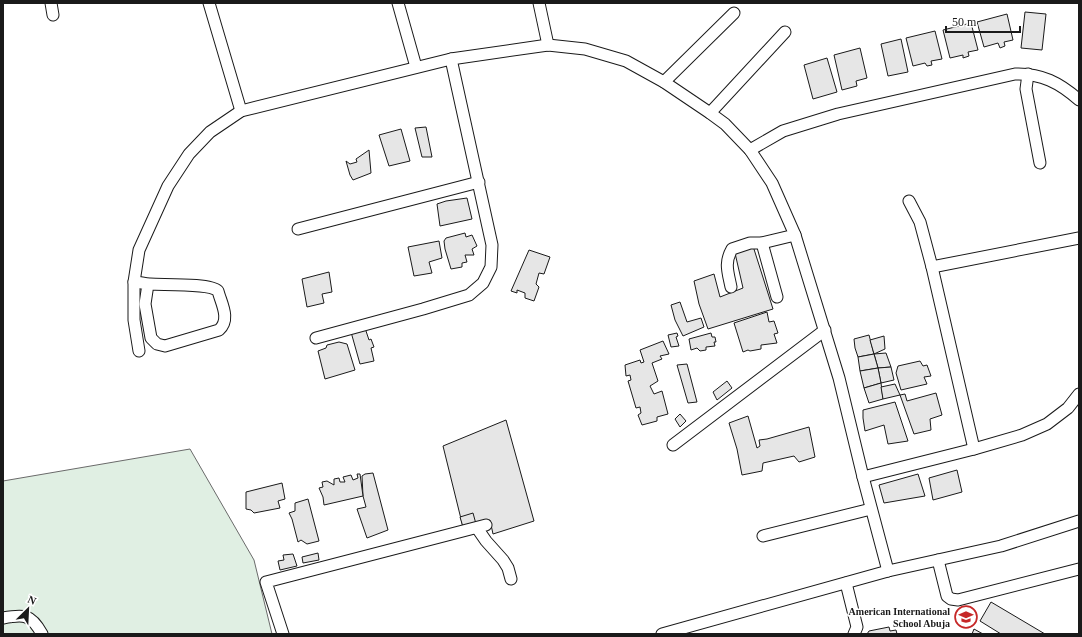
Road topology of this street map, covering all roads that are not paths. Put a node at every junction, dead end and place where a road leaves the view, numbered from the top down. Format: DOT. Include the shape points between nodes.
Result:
graph roads {
  1 [pos="51,3"];
  2 [pos="209,3"];
  3 [pos="398,3"];
  4 [pos="540,3"];
  5 [pos="734,13"];
  6 [pos="53,15"];
  7 [pos="785,32"];
  8 [pos="548,45"];
  9 [pos="451,59"];
  10 [pos="416,67"];
  11 [pos="1028,74"];
  12 [pos="664,82"];
  13 [pos="1079,100"];
  14 [pos="240,110"];
  15 [pos="710,113"];
  16 [pos="750,150"];
  17 [pos="1040,163"];
  18 [pos="479,182"];
  19 [pos="909,201"];
  20 [pos="298,229"];
  21 [pos="795,235"];
  22 [pos="1079,238"];
  23 [pos="762,243"];
  24 [pos="932,267"];
  25 [pos="134,282"];
  26 [pos="148,284"];
  27 [pos="731,288"];
  28 [pos="778,297"];
  29 [pos="825,330"];
  30 [pos="316,338"];
  31 [pos="139,351"];
  32 [pos="1079,394"];
  33 [pos="673,445"];
  34 [pos="974,449"];
  35 [pos="863,477"];
  36 [pos="871,509"];
  37 [pos="1079,521"];
  38 [pos="763,536"];
  39 [pos="938,560"];
  40 [pos="1079,569"];
  41 [pos="888,571"];
  42 [pos="511,579"];
  43 [pos="846,583"];
  44 [pos="3,618"];
  45 [pos="42,634"];
  46 [pos="283,634"];
  47 [pos="662,634"];
  48 [pos="854,634"];
  1 -- 6 [label="street"];
  2 -- 14 [label="street"];
  3 -- 10 [label="street"];
  4 -- 8 [label="street"];
  5 -- 12 [label="street"];
  7 -- 15 [label="street"];
  8 -- 9 [label="street"];
  8 -- 12 [label="street" via="585,49 626,61"];
  9 -- 10 [label="street"];
  9 -- 18 [label="street"];
  10 -- 14 [label="street"];
  11 -- 13 [label="street" via="1051,81"];
  11 -- 16 [label="street" via="1015,74 838,114 783,131"];
  11 -- 17 [label="street" via="1026,89"];
  12 -- 15 [label="street"];
  14 -- 25 [label="street" via="210,132 189,154 168,186 139,250"];
  15 -- 16 [label="street" via="725,124"];
  16 -- 21 [label="street" via="772,184"];
  18 -- 20 [label="street"];
  18 -- 30 [label="street" via="492,245 491,267 483,283 469,295"];
  19 -- 24 [label="street" via="920,222"];
  21 -- 23 [label="street"];
  21 -- 29 [label="street"];
  22 -- 24 [label="street"];
  23 -- 27 [label="street" via="732,249 727,257"];
  23 -- 28 [label="street"];
  24 -- 34 [label="street"];
  25 -- 26 [label="street"];
  25 -- 31 [label="street" via="134,320"];
  26 -- 26 [label="street" via="145,304 151,338 157,344 165,346 219,330 225,322 216,288"];
  29 -- 33 [label="street"];
  29 -- 35 [label="street" via="840,378"];
  32 -- 34 [label="street" via="1068,408 1047,424 1022,435"];
  34 -- 35 [label="street"];
  35 -- 36 [label="street"];
  36 -- 38 [label="street"];
  36 -- 41 [label="street"];
  37 -- 39 [label="street" via="1001,546"];
  39 -- 40 [label="street" via="947,596 958,600"];
  39 -- 41 [label="street"];
  41 -- 43 [label="street"];
  42 -- 46 [label="street" via="503,560 486,541 482,527 266,582"];
  43 -- 47 [label="street"];
  43 -- 48 [label="street" via="857,627"];
  44 -- 45 [label="street" via="20,614 30,618"];
}
